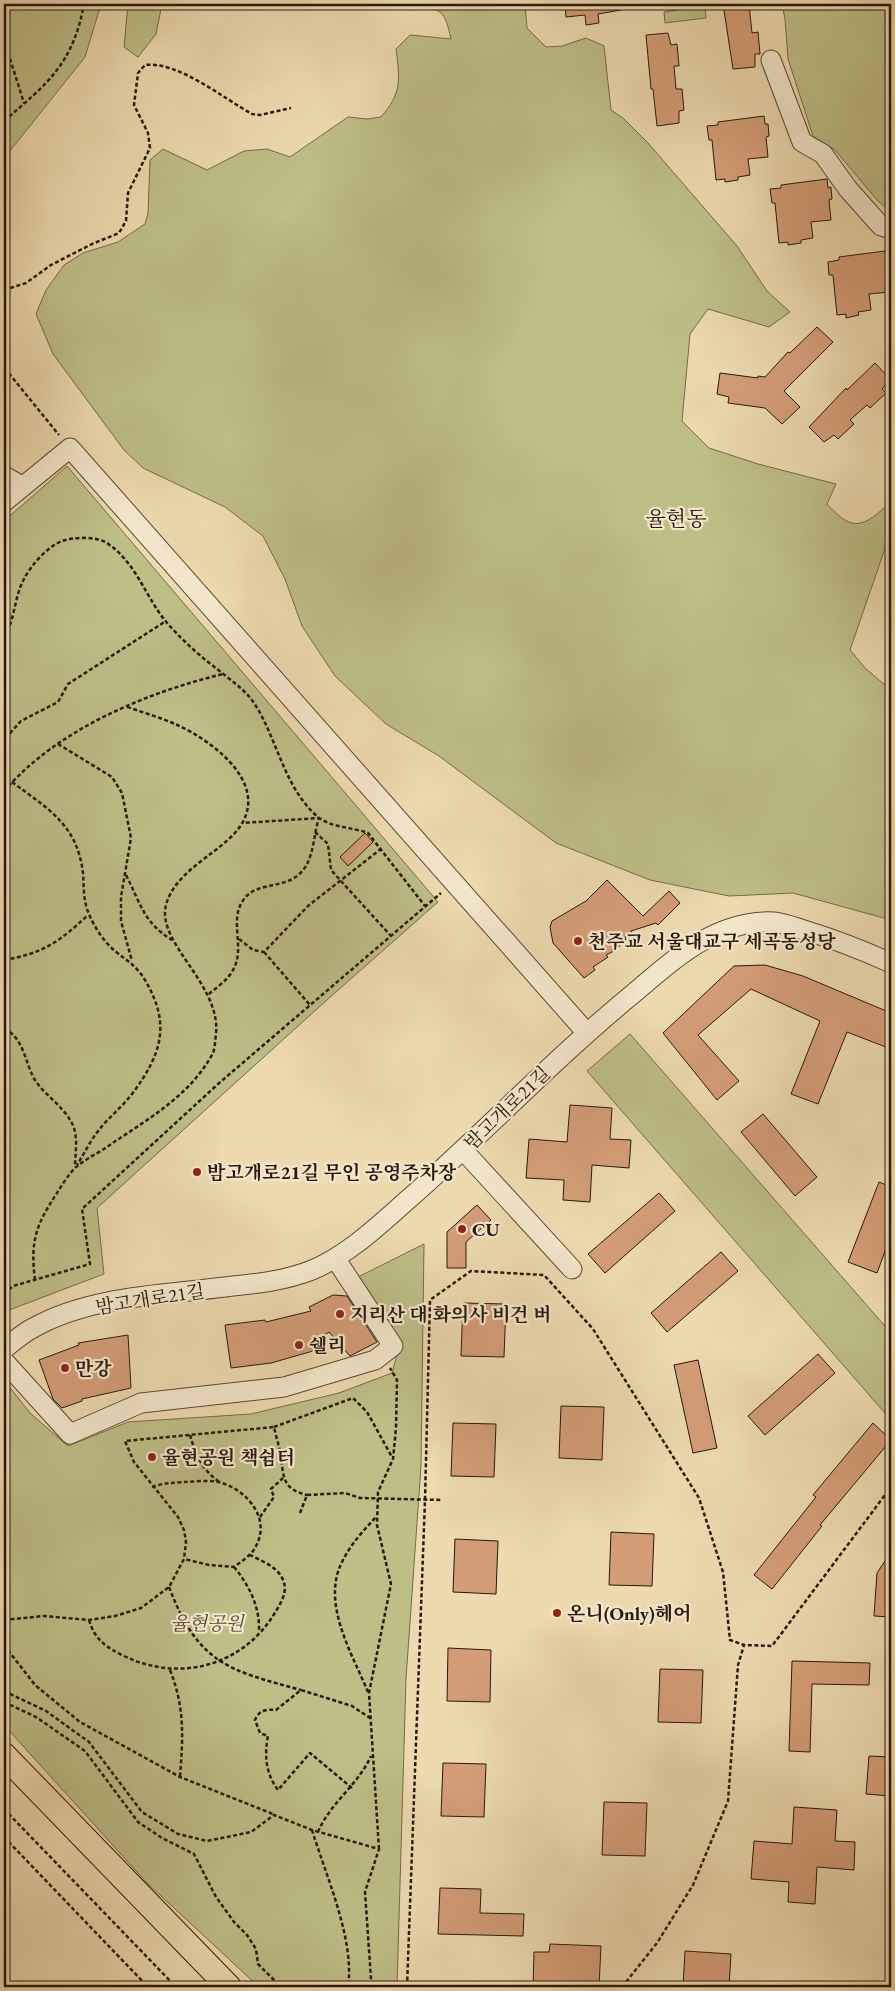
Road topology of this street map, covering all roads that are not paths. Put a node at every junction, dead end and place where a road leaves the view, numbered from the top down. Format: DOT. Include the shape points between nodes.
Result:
graph roads {
  1 [pos="771,60"];
  2 [pos="891,229"];
  3 [pos="4,476"];
  4 [pos="22,486"];
  5 [pos="4,502"];
  6 [pos="891,963"];
  7 [pos="586,1032"];
  8 [pos="464,1150"];
  9 [pos="335,1258"];
  10 [pos="572,1269"];
  11 [pos="4,1349"];
  12 [pos="4,1361"];
  13 [pos="4,1755"];
  14 [pos="229,1987"];
  1 -- 2 [label="street" via="802,142 823,154 848,189 882,226"];
  3 -- 4 [label="street"];
  4 -- 5 [label="street"];
  4 -- 7 [label="street" via="70,448"];
  6 -- 7 [label="street, 밤고개로21길" via="834,939 775,922 744,924 720,931 681,954"];
  7 -- 8 [label="street, 밤고개로21길"];
  8 -- 9 [label="street, 밤고개로21길" via="361,1241"];
  8 -- 10 [label="street"];
  9 -- 11 [label="street, 밤고개로21길" via="311,1271 267,1282 117,1301 66,1313 33,1328"];
  9 -- 12 [label="street" via="393,1346 376,1360 284,1387 141,1403 70,1434"];
  13 -- 14 [label="main road"];
}
